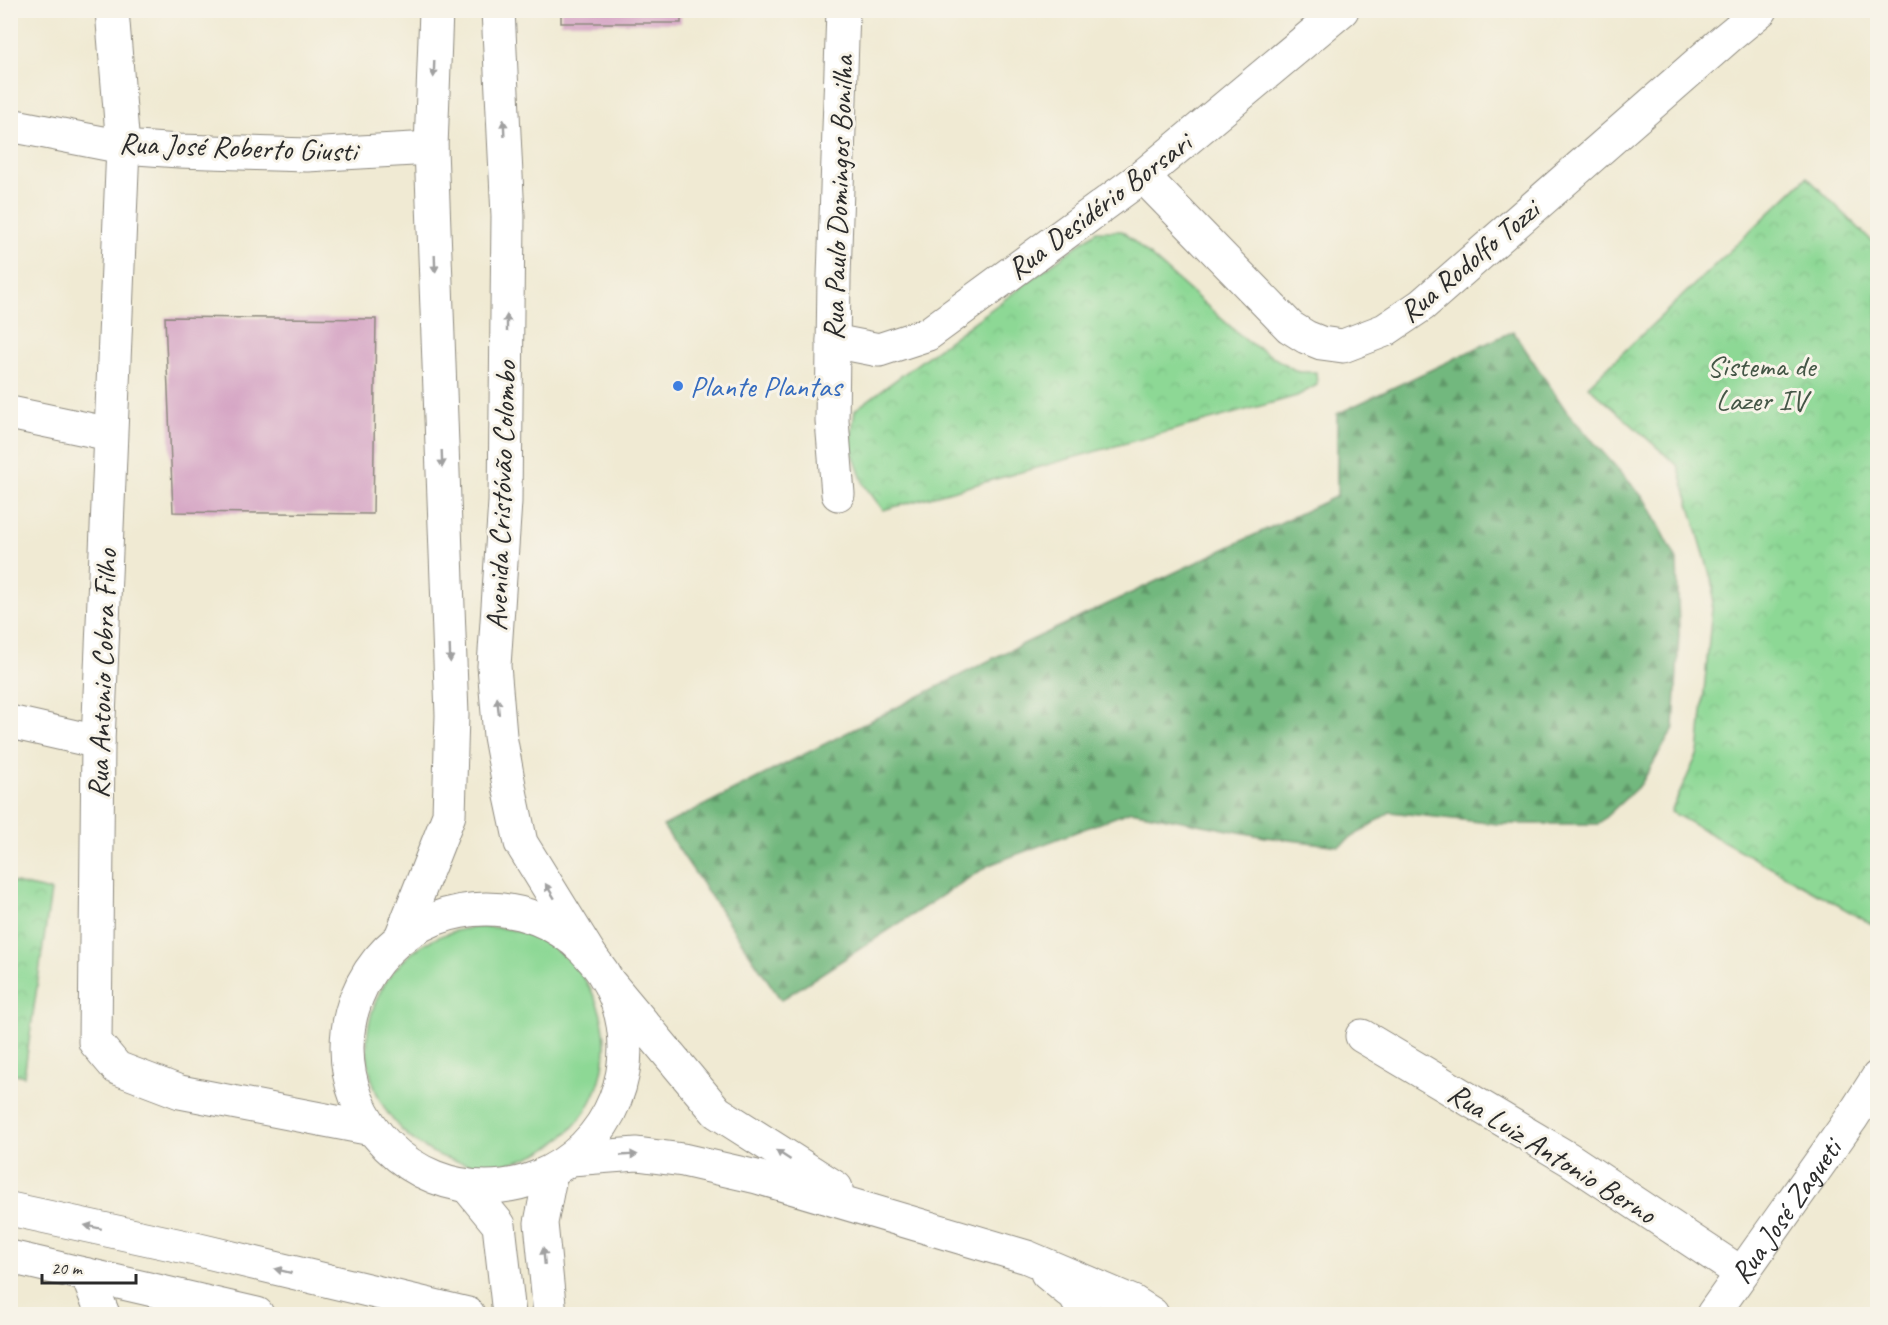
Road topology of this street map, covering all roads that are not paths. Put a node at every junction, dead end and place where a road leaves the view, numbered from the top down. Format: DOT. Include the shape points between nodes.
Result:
graph roads {
  1 [pos="112,10"];
  2 [pos="436,10"];
  3 [pos="498,10"];
  4 [pos="843,10"];
  5 [pos="1342,10"];
  6 [pos="1761,10"];
  7 [pos="10,125"];
  8 [pos="123,147"];
  9 [pos="431,148"];
  10 [pos="1143,176"];
  11 [pos="833,341"];
  12 [pos="10,413"];
  13 [pos="110,434"];
  14 [pos="838,494"];
  15 [pos="10,722"];
  16 [pos="98,742"];
  17 [pos="401,937"];
  18 [pos="592,958"];
  19 [pos="611,985"];
  20 [pos="1362,1036"];
  21 [pos="1878,1077"];
  22 [pos="372,1129"];
  23 [pos="561,1165"];
  24 [pos="467,1186"];
  25 [pos="10,1209"];
  26 [pos="868,1209"];
  27 [pos="10,1257"];
  28 [pos="1027,1257"];
  29 [pos="1741,1273"];
  30 [pos="87,1275"];
  31 [pos="103,1314"];
  32 [pos="257,1314"];
  33 [pos="468,1314"];
  34 [pos="509,1314"];
  35 [pos="550,1314"];
  36 [pos="1085,1314"];
  37 [pos="1152,1314"];
  38 [pos="1713,1314"];
  1 -- 8 [label="main road, Rua Antonio Cobra Filho"];
  2 -- 9 [label="main road, Avenida Cristóvão Colombo, one-way"];
  18 -- 3 [label="main road, Avenida Cristóvão Colombo, one-way" via="521,843 500,735 494,666 505,502 508,216"];
  4 -- 11 [label="main road, Rua Paulo Domingos Bonilha"];
  5 -- 10 [label="main road, Rua Desidério Borsari"];
  6 -- 10 [label="main road, Rua Rodolfo Tozzi" via="1422,305 1385,330 1343,346 1321,343 1290,327"];
  7 -- 8 [label="main road, Rua José Roberto Giusti"];
  8 -- 9 [label="main road, Rua José Roberto Giusti" via="307,155"];
  8 -- 13 [label="main road, Rua Antonio Cobra Filho"];
  9 -- 17 [label="main road, Avenida Cristóvão Colombo, one-way" via="452,715 449,815"];
  10 -- 11 [label="main road, Rua Desidério Borsari" via="928,334 879,350"];
  11 -- 14 [label="main road, Rua Paulo Domingos Bonilha" via="832,421"];
  12 -- 13 [label="main road"];
  13 -- 16 [label="main road, Rua Antonio Cobra Filho"];
  15 -- 16 [label="main road"];
  16 -- 22 [label="main road, Rua Antonio Cobra Filho" via="95,1042 117,1068 180,1092"];
  17 -- 18 [label="main road" via="432,920 466,911 501,910 535,918 567,934"];
  17 -- 22 [label="main road" via="376,962 358,993 348,1027 347,1063 352,1086"];
  18 -- 19 [label="main road"];
  19 -- 23 [label="main road" via="622,1016 626,1047 622,1079 612,1109 594,1136"];
  26 -- 19 [label="main road, one-way" via="717,1112"];
  20 -- 29 [label="main road, Rua Luiz Antonio Berno" via="1569,1159"];
  21 -- 29 [label="main road, Rua José Zagueti"];
  22 -- 24 [label="main road" via="401,1159"];
  23 -- 24 [label="main road" via="532,1183"];
  23 -- 26 [label="main road, one-way" via="637,1154 683,1160 757,1176"];
  35 -- 23 [label="main road, one-way" via="541,1223"];
  24 -- 34 [label="main road" via="499,1225"];
  33 -- 25 [label="main road, one-way"];
  26 -- 28 [label="main road"];
  27 -- 30 [label="main road"];
  28 -- 36 [label="main road" via="1075,1296"];
  28 -- 37 [label="main road" via="1133,1302"];
  29 -- 38 [label="main road, Rua José Zagueti"];
  30 -- 31 [label="main road"];
  30 -- 32 [label="main road"];
}
